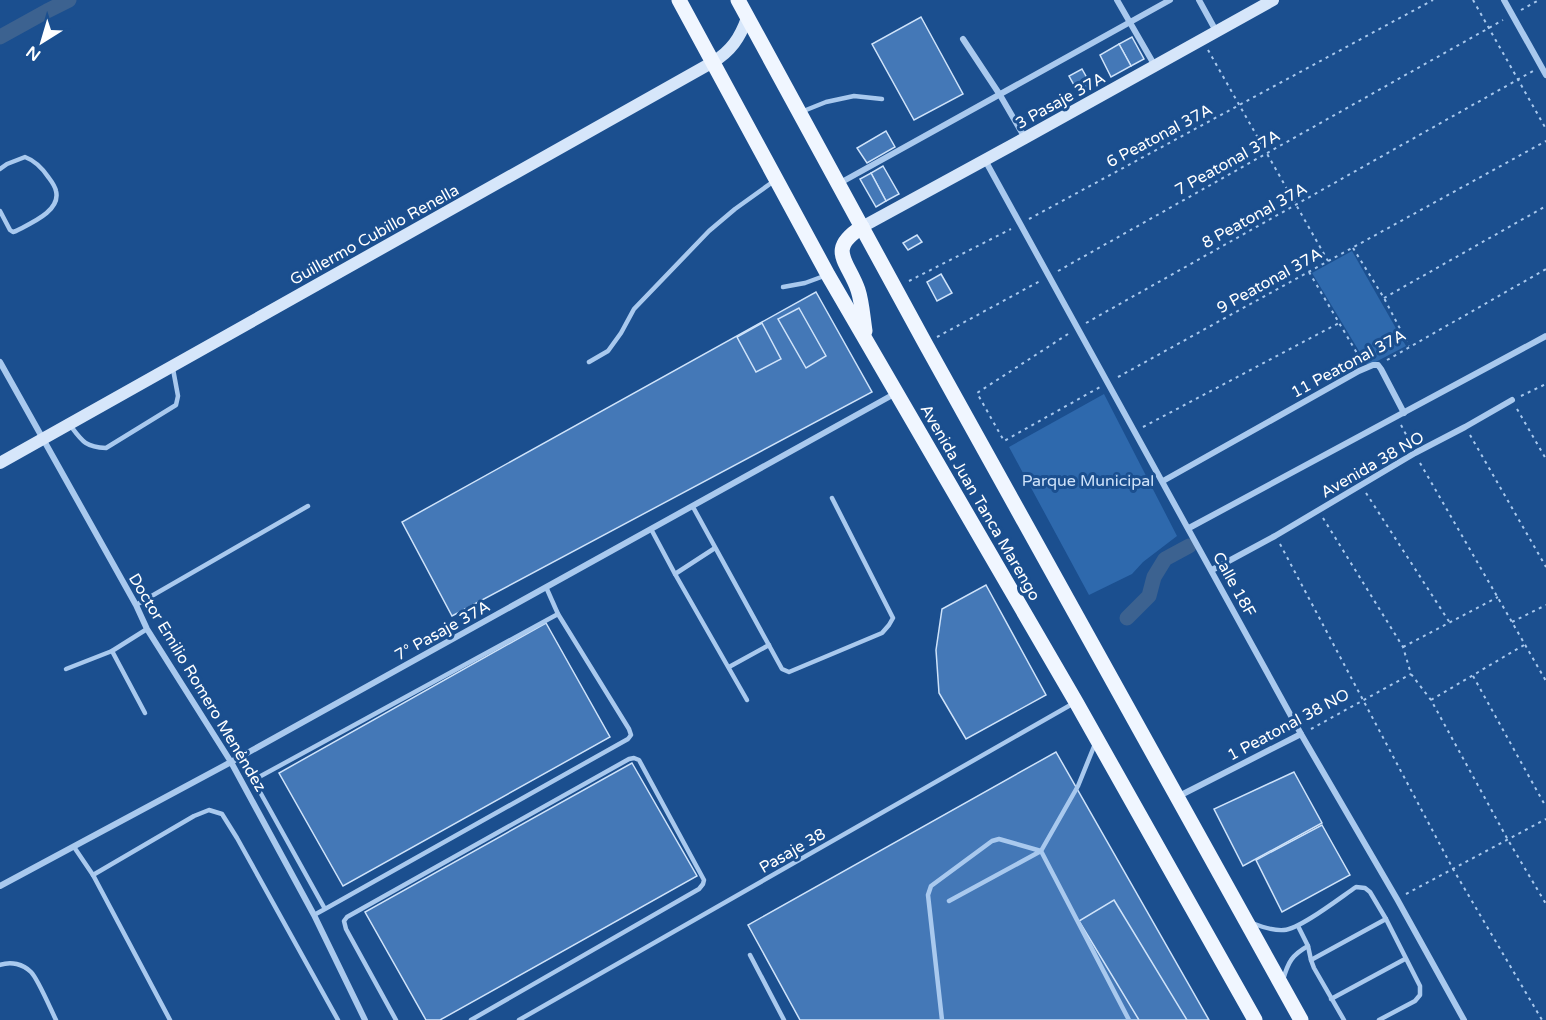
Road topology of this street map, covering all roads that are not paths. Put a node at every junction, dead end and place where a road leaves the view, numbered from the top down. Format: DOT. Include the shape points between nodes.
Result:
graph roads {
  1 [pos="679,0"];
  2 [pos="738,0"];
  3 [pos="1117,0"];
  4 [pos="1170,0"];
  5 [pos="1199,0"];
  6 [pos="1273,0"];
  7 [pos="1504,0"];
  8 [pos="747,18"];
  9 [pos="1130,22"];
  10 [pos="1216,32"];
  11 [pos="963,39"];
  12 [pos="713,63"];
  13 [pos="1155,66"];
  14 [pos="1546,75"];
  15 [pos="1000,95"];
  16 [pos="882,99"];
  17 [pos="799,113"];
  18 [pos="1025,138"];
  19 [pos="985,159"];
  20 [pos="0,169"];
  21 [pos="777,179"];
  22 [pos="839,184"];
  23 [pos="0,211"];
  24 [pos="861,227"];
  25 [pos="828,274"];
  26 [pos="783,287"];
  27 [pos="1546,336"];
  28 [pos="867,343"];
  29 [pos="0,362"];
  30 [pos="589,362"];
  31 [pos="172,366"];
  32 [pos="896,393"];
  33 [pos="1512,400"];
  34 [pos="1400,415"];
  35 [pos="69,424"];
  36 [pos="42,439"];
  37 [pos="0,463"];
  38 [pos="1163,481"];
  39 [pos="832,498"];
  40 [pos="308,506"];
  41 [pos="693,507"];
  42 [pos="1189,528"];
  43 [pos="651,529"];
  44 [pos="715,548"];
  45 [pos="1212,570"];
  46 [pos="675,574"];
  47 [pos="546,587"];
  48 [pos="136,605"];
  49 [pos="558,614"];
  50 [pos="147,629"];
  51 [pos="769,645"];
  52 [pos="112,651"];
  53 [pos="729,667"];
  54 [pos="66,669"];
  55 [pos="747,700"];
  56 [pos="1076,702"];
  57 [pos="145,713"];
  58 [pos="1301,734"];
  59 [pos="1097,739"];
  60 [pos="231,762"];
  61 [pos="1177,796"];
  62 [pos="74,847"];
  63 [pos="1041,851"];
  64 [pos="93,875"];
  65 [pos="0,886"];
  66 [pos="949,901"];
  67 [pos="325,909"];
  68 [pos="314,915"];
  69 [pos="1386,919"];
  70 [pos="1248,922"];
  71 [pos="1298,926"];
  72 [pos="1308,946"];
  73 [pos="750,955"];
  74 [pos="1405,959"];
  75 [pos="1311,960"];
  76 [pos="0,964"];
  77 [pos="1282,986"];
  78 [pos="1331,999"];
  79 [pos="56,1020"];
  80 [pos="170,1020"];
  81 [pos="338,1020"];
  82 [pos="365,1020"];
  83 [pos="396,1020"];
  84 [pos="471,1020"];
  85 [pos="519,1020"];
  86 [pos="784,1020"];
  87 [pos="942,1020"];
  88 [pos="1129,1020"];
  89 [pos="1255,1020"];
  90 [pos="1301,1020"];
  91 [pos="1344,1020"];
  92 [pos="1378,1020"];
  93 [pos="1464,1020"];
  1 -- 12 [label="main road, Avenida Juan Tanca Marengo"];
  2 -- 8 [label="main road, Avenida Juan Tanca Marengo"];
  3 -- 9 [label="street"];
  4 -- 9 [label="street"];
  5 -- 10 [label="street"];
  6 -- 10 [label="street, 3 Pasaje 37A"];
  7 -- 14 [label="street"];
  8 -- 12 [label="street, Guillermo Cubillo Renella" via="735,44"];
  8 -- 17 [label="main road, Avenida Juan Tanca Marengo"];
  9 -- 13 [label="street"];
  9 -- 15 [label="street"];
  10 -- 13 [label="street, 3 Pasaje 37A"];
  11 -- 15 [label="street"];
  12 -- 21 [label="main road, Avenida Juan Tanca Marengo"];
  12 -- 31 [label="street, Guillermo Cubillo Renella"];
  13 -- 18 [label="street, 3 Pasaje 37A"];
  15 -- 18 [label="street"];
  15 -- 22 [label="street"];
  16 -- 17 [label="lane" via="854,96"];
  17 -- 22 [label="main road, Avenida Juan Tanca Marengo"];
  18 -- 19 [label="street, 3 Pasaje 37A"];
  19 -- 24 [label="street, 3 Pasaje 37A"];
  19 -- 38 [label="street, Calle 18F"];
  20 -- 23 [label="lane" via="26,157 34,160 56,189 57,198 43,216 13,232"];
  21 -- 25 [label="main road, Avenida Juan Tanca Marengo"];
  21 -- 30 [label="lane" via="709,231 634,309 608,351"];
  22 -- 24 [label="main road, Avenida Juan Tanca Marengo"];
  24 -- 28 [label="main road" via="844,242 842,255 858,290"];
  24 -- 61 [label="main road, Avenida Juan Tanca Marengo"];
  25 -- 26 [label="lane"];
  25 -- 28 [label="main road, Avenida Juan Tanca Marengo"];
  27 -- 34 [label="street"];
  28 -- 32 [label="main road, Avenida Juan Tanca Marengo"];
  29 -- 36 [label="street, Doctor Emilio Romero Menéndez"];
  31 -- 35 [label="street, Guillermo Cubillo Renella"];
  31 -- 35 [label="lane" via="176,405 106,448 82,441"];
  32 -- 41 [label="street, 7° Pasaje 37A"];
  32 -- 56 [label="main road, Avenida Juan Tanca Marengo"];
  33 -- 45 [label="street, Avenida 38 NO"];
  34 -- 38 [label="street, 11 Peatonal 37A" via="1381,369 1373,365"];
  34 -- 42 [label="street"];
  35 -- 36 [label="street, Guillermo Cubillo Renella"];
  36 -- 37 [label="street, Guillermo Cubillo Renella"];
  36 -- 48 [label="street, Doctor Emilio Romero Menéndez"];
  38 -- 42 [label="street, Calle 18F"];
  39 -- 51 [label="lane" via="893,618 882,633 789,672 782,669"];
  40 -- 48 [label="lane"];
  41 -- 43 [label="street, 7° Pasaje 37A"];
  41 -- 44 [label="lane"];
  42 -- 45 [label="street, Calle 18F"];
  43 -- 46 [label="lane"];
  43 -- 47 [label="street, 7° Pasaje 37A"];
  44 -- 46 [label="lane"];
  44 -- 51 [label="lane"];
  45 -- 58 [label="street, Calle 18F"];
  46 -- 53 [label="lane"];
  47 -- 49 [label="lane"];
  47 -- 60 [label="street, 7° Pasaje 37A"];
  48 -- 50 [label="street, Doctor Emilio Romero Menéndez"];
  49 -- 67 [label="lane" via="259,777 255,783"];
  49 -- 67 [label="lane" via="629,729 628,739"];
  50 -- 52 [label="lane"];
  50 -- 60 [label="street, Doctor Emilio Romero Menéndez"];
  51 -- 53 [label="lane"];
  52 -- 54 [label="lane"];
  52 -- 57 [label="lane"];
  53 -- 55 [label="lane"];
  56 -- 59 [label="main road, Avenida Juan Tanca Marengo"];
  56 -- 85 [label="lane, Pasaje 38"];
  58 -- 61 [label="street, 1 Peatonal 38 NO"];
  58 -- 93 [label="street, Calle 18F"];
  59 -- 63 [label="lane" via="1078,786"];
  59 -- 89 [label="main road, Avenida Juan Tanca Marengo"];
  60 -- 62 [label="street, 7° Pasaje 37A"];
  60 -- 68 [label="street, Doctor Emilio Romero Menéndez"];
  61 -- 70 [label="main road, Avenida Juan Tanca Marengo"];
  62 -- 64 [label="lane"];
  62 -- 65 [label="street, 7° Pasaje 37A"];
  63 -- 66 [label="lane"];
  63 -- 87 [label="lane" via="999,839 992,841 931,886 928,895"];
  63 -- 88 [label="lane"];
  64 -- 80 [label="lane"];
  64 -- 81 [label="lane" via="194,816 209,810 222,814"];
  67 -- 68 [label="lane"];
  68 -- 82 [label="street, Doctor Emilio Romero Menéndez"];
  69 -- 71 [label="lane" via="1370,892 1356,887"];
  69 -- 74 [label="lane"];
  69 -- 75 [label="lane"];
  70 -- 71 [label="lane" via="1285,930"];
  70 -- 77 [label="main road, Avenida Juan Tanca Marengo"];
  71 -- 72 [label="lane"];
  72 -- 75 [label="lane"];
  72 -- 77 [label="lane" via="1288,964"];
  73 -- 86 [label="lane"];
  74 -- 78 [label="lane"];
  74 -- 92 [label="lane" via="1420,986 1420,995"];
  75 -- 78 [label="lane"];
  76 -- 79 [label="lane" via="18,964 32,973"];
  77 -- 90 [label="main road, Avenida Juan Tanca Marengo"];
  78 -- 91 [label="lane"];
  83 -- 84 [label="lane" via="346,929 347,917 629,759 639,760 703,884"];
}
